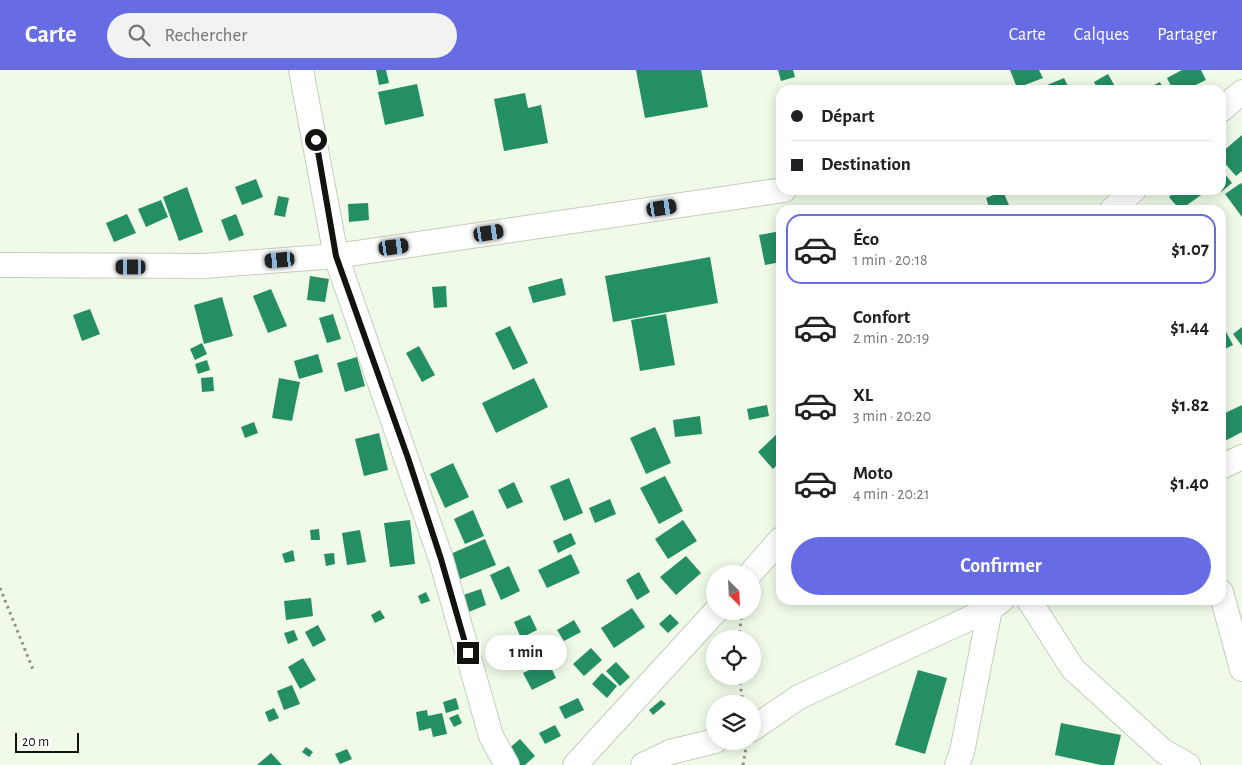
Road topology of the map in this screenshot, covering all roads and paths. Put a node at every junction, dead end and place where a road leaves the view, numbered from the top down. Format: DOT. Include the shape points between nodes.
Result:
graph roads {
  1 [pos="301,70"];
  2 [pos="776,191"];
  3 [pos="1129,195"];
  4 [pos="1118,205"];
  5 [pos="336,256"];
  6 [pos="0,266"];
  7 [pos="1242,457"];
  8 [pos="1226,465"];
  9 [pos="776,545"];
  10 [pos="758,565"];
  11 [pos="0,588"];
  12 [pos="994,605"];
  13 [pos="996,605"];
  14 [pos="1033,605"];
  15 [pos="1225,605"];
  16 [pos="708,620"];
  17 [pos="1242,669"];
  18 [pos="34,672"];
  19 [pos="761,723"];
  20 [pos="706,743"];
  21 [pos="746,750"];
  22 [pos="507,765"];
  23 [pos="575,765"];
  24 [pos="643,765"];
  25 [pos="743,765"];
  26 [pos="957,765"];
  27 [pos="1188,765"];
  1 -- 5 [label="street"];
  2 -- 5 [label="street"];
  3 -- 4 [label="street"];
  5 -- 6 [label="street" via="204,266"];
  5 -- 22 [label="street" via="441,559 491,736"];
  7 -- 8 [label="street"];
  9 -- 10 [label="street"];
  11 -- 18 [label="path"];
  12 -- 19 [label="street" via="799,697"];
  13 -- 26 [label="street"];
  14 -- 27 [label="street" via="1073,669 1163,751"];
  15 -- 17 [label="street"];
  16 -- 23 [label="street"];
  20 -- 24 [label="street" via="670,752"];
  21 -- 25 [label="path"];
}
